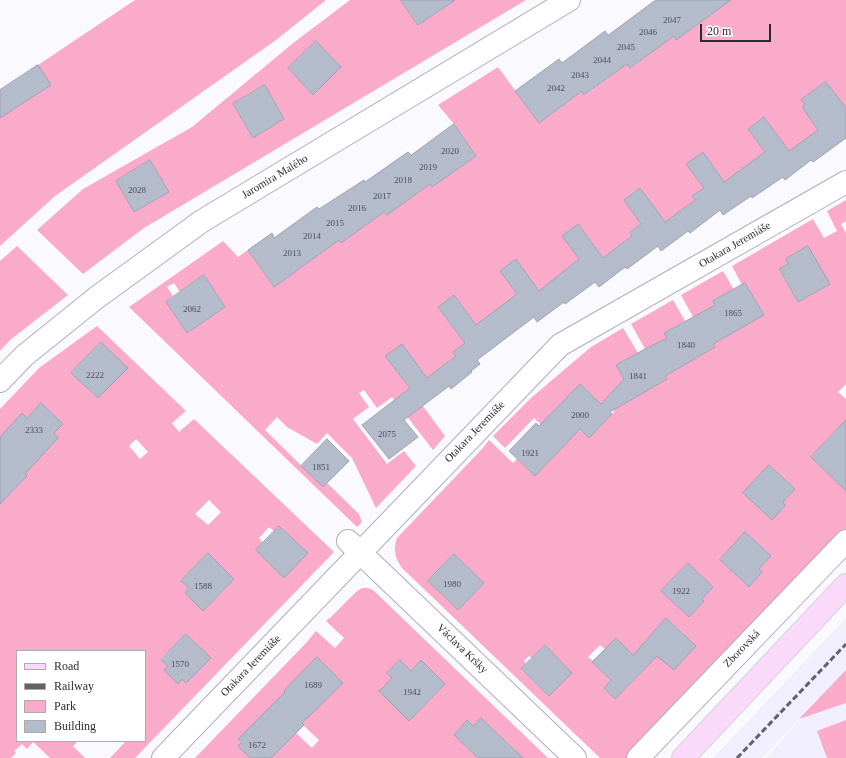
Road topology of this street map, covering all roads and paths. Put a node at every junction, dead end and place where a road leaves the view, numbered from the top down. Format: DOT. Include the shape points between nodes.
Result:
graph roads {
  1 [pos="569,0"];
  2 [pos="846,182"];
  3 [pos="0,381"];
  4 [pos="846,541"];
  5 [pos="354,546"];
  6 [pos="846,586"];
  7 [pos="162,758"];
  8 [pos="575,758"];
  9 [pos="638,758"];
  10 [pos="683,758"];
  1 -- 3 [label="street, Jaromíra Malého" via="202,221 96,298 24,356"];
  2 -- 5 [label="street, Otakara Jeremiáše" via="560,345"];
  4 -- 9 [label="street, Zborovská"];
  5 -- 7 [label="street, Otakara Jeremiáše"];
  5 -- 8 [label="street, Václava Kršky"];
  6 -- 10 [label="main road"];
}
